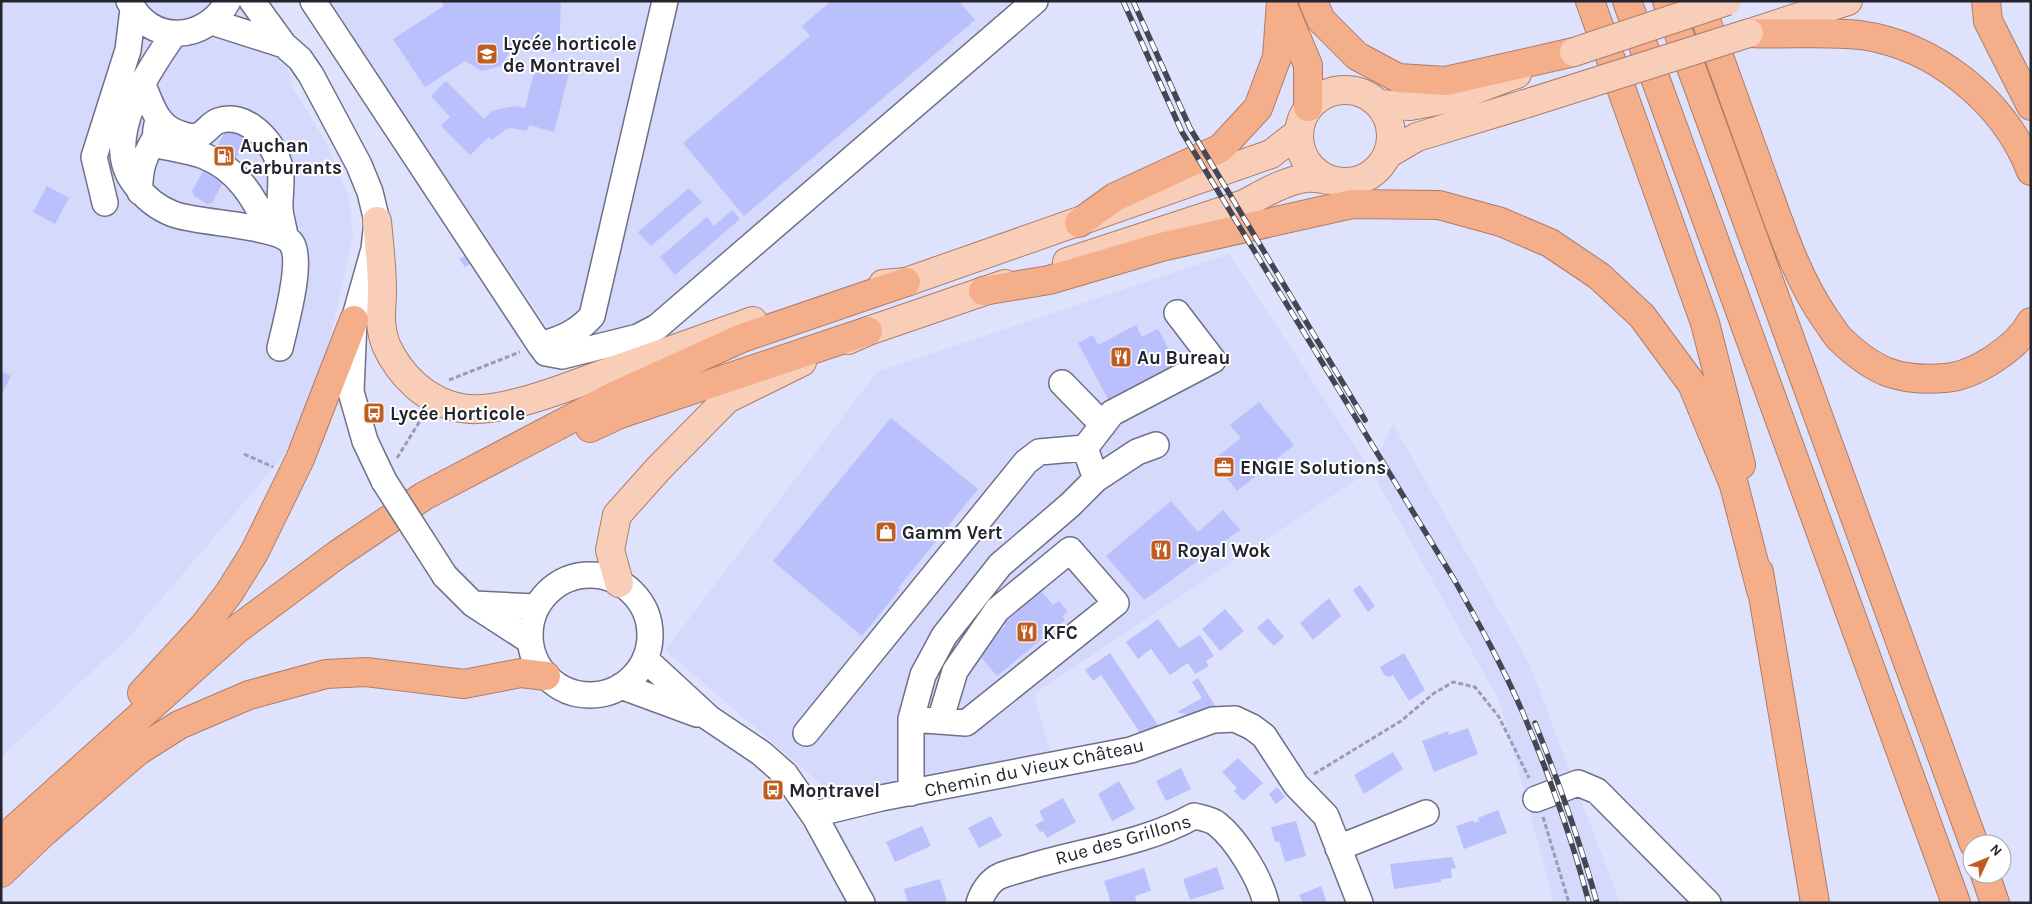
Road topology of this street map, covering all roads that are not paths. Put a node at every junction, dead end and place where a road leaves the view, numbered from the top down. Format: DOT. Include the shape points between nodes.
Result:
graph roads {
  1 [pos="228,1"];
  2 [pos="252,1"];
  3 [pos="313,1"];
  4 [pos="665,1"];
  5 [pos="1035,1"];
  6 [pos="1312,1"];
  7 [pos="1590,1"];
  8 [pos="1627,1"];
  9 [pos="1667,1"];
  10 [pos="1700,1"];
  11 [pos="1727,1"];
  12 [pos="1848,1"];
  13 [pos="1986,1"];
  14 [pos="1282,2"];
  15 [pos="131,5"];
  16 [pos="212,22"];
  17 [pos="1749,32"];
  18 [pos="174,34"];
  19 [pos="284,45"];
  20 [pos="1574,52"];
  21 [pos="142,83"];
  22 [pos="1379,104"];
  23 [pos="2031,106"];
  24 [pos="1308,107"];
  25 [pos="156,128"];
  26 [pos="1298,133"];
  27 [pos="1388,154"];
  28 [pos="2031,171"];
  29 [pos="1329,180"];
  30 [pos="140,192"];
  31 [pos="105,203"];
  32 [pos="377,221"];
  33 [pos="1079,223"];
  34 [pos="277,233"];
  35 [pos="906,282"];
  36 [pos="982,291"];
  37 [pos="1177,313"];
  38 [pos="354,320"];
  39 [pos="2031,322"];
  40 [pos="868,331"];
  41 [pos="540,346"];
  42 [pos="280,348"];
  43 [pos="1062,383"];
  44 [pos="1103,425"];
  45 [pos="1156,445"];
  46 [pos="1086,448"];
  47 [pos="1096,479"];
  48 [pos="619,583"];
  49 [pos="1762,590"];
  50 [pos="473,604"];
  51 [pos="536,607"];
  52 [pos="530,641"];
  53 [pos="645,659"];
  54 [pos="546,676"];
  55 [pos="622,686"];
  56 [pos="709,718"];
  57 [pos="911,719"];
  58 [pos="940,721"];
  59 [pos="806,733"];
  60 [pos="911,793"];
  61 [pos="1536,798"];
  62 [pos="1427,814"];
  63 [pos="815,817"];
  64 [pos="11,833"];
  65 [pos="1970,834"];
  66 [pos="1338,848"];
  67 [pos="1,862"];
  68 [pos="1,873"];
  69 [pos="1988,884"];
  70 [pos="862,903"];
  71 [pos="980,903"];
  72 [pos="1266,903"];
  73 [pos="1360,903"];
  74 [pos="1708,903"];
  75 [pos="1815,903"];
  76 [pos="1956,903"];
  77 [pos="1995,903"];
  1 -- 16 [label="street"];
  2 -- 19 [label="street"];
  3 -- 41 [label="street"];
  4 -- 41 [label="street" via="592,316 568,337"];
  5 -- 41 [label="street" via="657,327 638,337 562,356 546,353"];
  6 -- 20 [label="highway" via="1321,20 1357,56 1398,78 1446,81"];
  7 -- 49 [label="highway" via="1705,323 1745,483"];
  8 -- 76 [label="highway"];
  9 -- 65 [label="highway"];
  10 -- 39 [label="highway" via="1790,252 1814,303 1838,337 1866,361 1895,376 1923,380 1951,378 1980,368 2007,349"];
  11 -- 20 [label="main road, bridge"];
  12 -- 17 [label="main road"];
  13 -- 23 [label="highway" via="1988,21"];
  14 -- 24 [label="highway" via="1308,65"];
  14 -- 33 [label="highway" via="1277,57 1258,108 1221,148 1115,197"];
  15 -- 18 [label="street" via="144,21 158,30"];
  15 -- 31 [label="street" via="128,50 94,157"];
  16 -- 18 [label="street" via="188,33"];
  16 -- 19 [label="street"];
  17 -- 27 [label="main road, bridge" via="1417,136"];
  17 -- 28 [label="highway" via="1823,32 1861,36 1894,42 1925,56 1979,94 2003,122"];
  18 -- 21 [label="street"];
  19 -- 32 [label="street" via="300,58 339,127 370,192"];
  20 -- 22 [label="main road" via="1453,98 1410,106"];
  21 -- 25 [label="street"];
  21 -- 30 [label="street" via="128,117 122,160 128,176"];
  22 -- 24 [label="main road" via="1360,91 1344,89 1331,91"];
  22 -- 27 [label="main road" via="1391,130"];
  24 -- 26 [label="main road"];
  25 -- 30 [label="street" via="142,163"];
  25 -- 34 [label="street" via="162,146 194,153 223,166 247,190"];
  25 -- 34 [label="street" via="197,136 216,122 228,118 258,131 270,143 279,162"];
  26 -- 29 [label="main road" via="1304,159 1314,172"];
  26 -- 33 [label="main road" via="1271,154"];
  27 -- 29 [label="main road" via="1383,163 1362,179 1346,182"];
  29 -- 36 [label="main road" via="1307,178 1292,182 1244,204"];
  30 -- 34 [label="street" via="172,214"];
  32 -- 35 [label="main road" via="382,290 379,317 386,344 398,366 416,387 441,402 462,408 507,405 549,393 850,288"];
  32 -- 38 [label="street" via="374,250"];
  33 -- 35 [label="main road"];
  34 -- 42 [label="street" via="292,245 296,268"];
  35 -- 64 [label="highway" via="742,338 616,395 424,496 338,554 236,630"];
  36 -- 40 [label="main road"];
  36 -- 49 [label="highway" via="1049,280 1161,247 1352,204 1439,205 1502,222 1550,243 1600,276 1642,316 1692,384 1734,485"];
  37 -- 44 [label="street" via="1213,360 1112,413"];
  38 -- 50 [label="street, bridge" via="351,392 364,441 384,481 445,576"];
  38 -- 64 [label="highway" via="296,467 254,553 229,593 203,627"];
  40 -- 48 [label="main road" via="727,398 617,515 610,550"];
  40 -- 67 [label="highway" via="620,414 530,454 424,510 246,637 98,767"];
  43 -- 44 [label="street"];
  44 -- 46 [label="street"];
  45 -- 47 [label="street" via="1137,452"];
  46 -- 47 [label="street"];
  46 -- 59 [label="street" via="1039,452 1026,462"];
  47 -- 57 [label="street" via="1000,565 944,636 923,675"];
  48 -- 51 [label="street" via="601,576 582,575 564,580 548,591"];
  48 -- 53 [label="street" via="633,594 649,624"];
  49 -- 75 [label="highway"];
  50 -- 51 [label="street"];
  50 -- 52 [label="street"];
  51 -- 52 [label="street" via="530,623"];
  52 -- 54 [label="street" via="535,660"];
  53 -- 55 [label="street"];
  53 -- 56 [label="street"];
  54 -- 55 [label="street" via="562,688 582,695 602,694"];
  54 -- 68 [label="highway" via="521,673 464,684 366,672 326,674 249,695 179,725 138,751"];
  55 -- 56 [label="street"];
  56 -- 63 [label="street" via="761,753 785,774"];
  57 -- 58 [label="street"];
  57 -- 60 [label="street"];
  58 -- 58 [label="street" via="954,671 997,610 1070,550 1116,603 966,723"];
  60 -- 63 [label="street, Chemin du Vieux Château" via="822,812"];
  60 -- 66 [label="street, Chemin du Vieux Château" via="1130,750 1213,720 1236,719 1264,736 1296,785 1326,816"];
  61 -- 74 [label="street" via="1578,783 1597,791"];
  62 -- 66 [label="street"];
  63 -- 70 [label="street"];
  66 -- 73 [label="street, Chemin du Vieux Château"];
  69 -- 77 [label="highway"];
  71 -- 72 [label="street, Rue des Grillons" via="986,889 998,877 1177,826 1194,816 1216,823 1231,840 1247,860 1263,890"];
}
